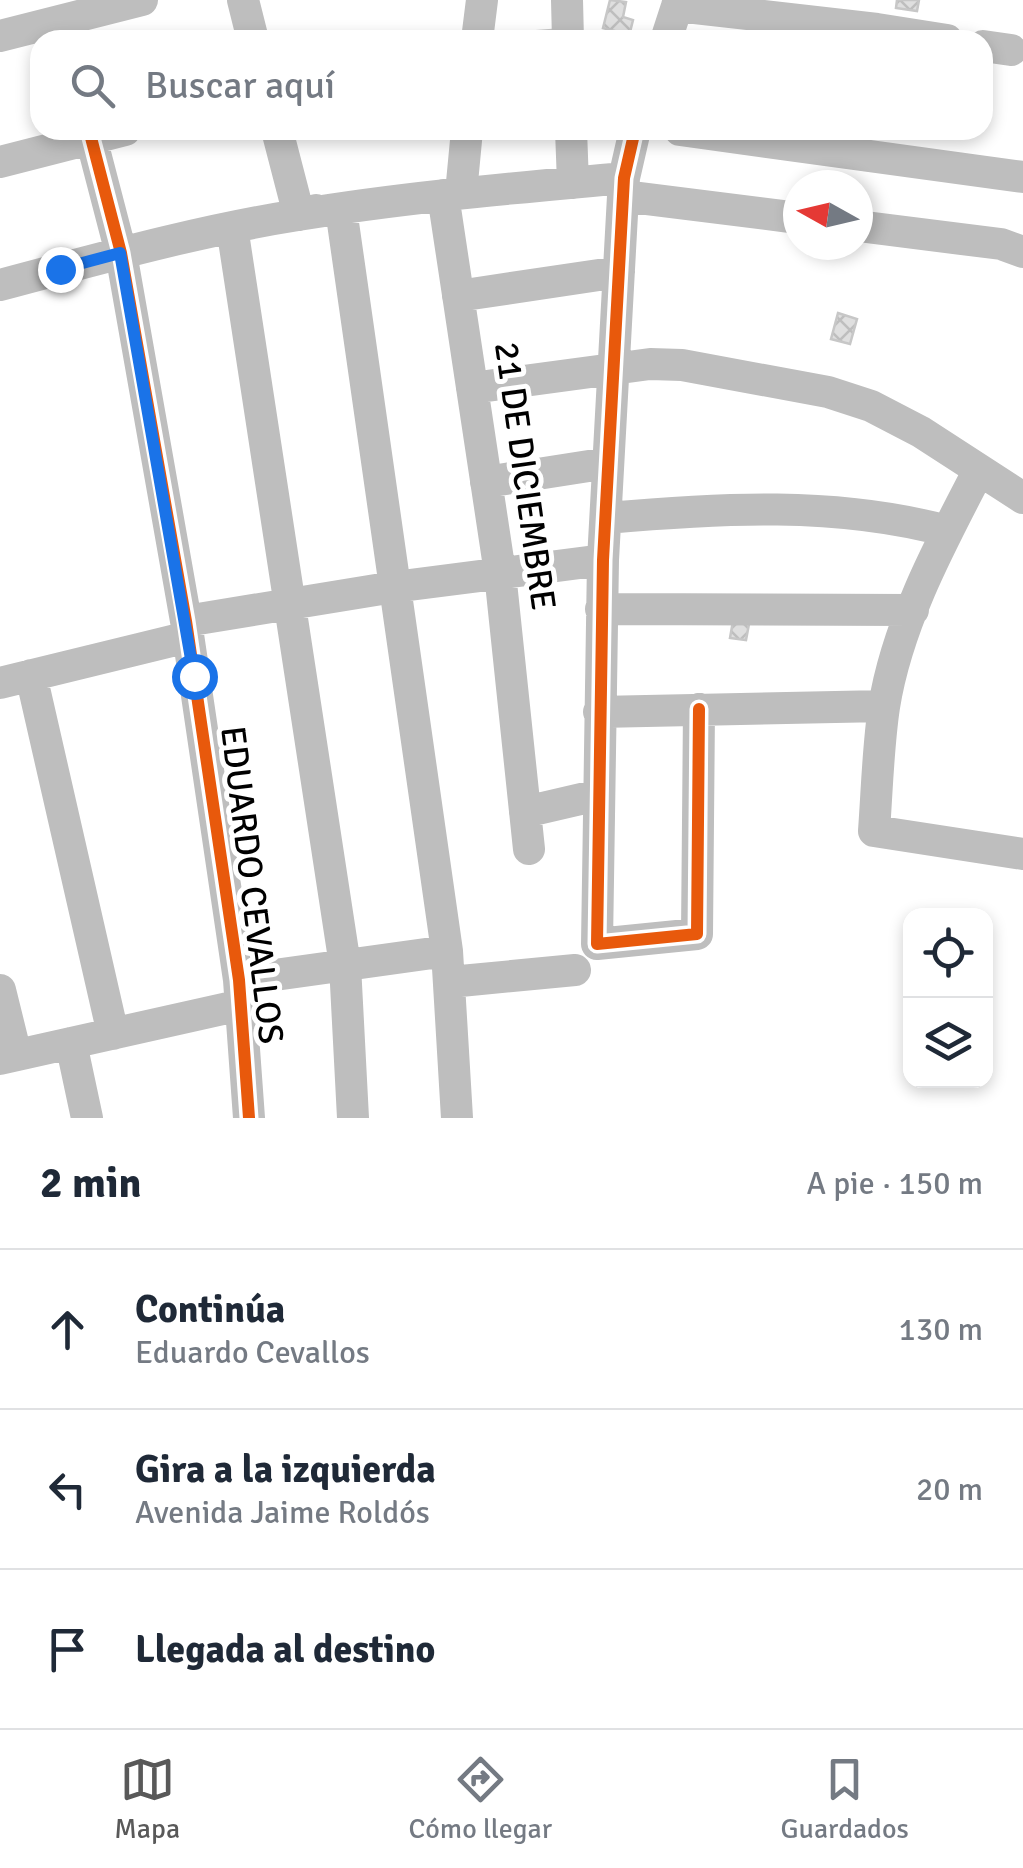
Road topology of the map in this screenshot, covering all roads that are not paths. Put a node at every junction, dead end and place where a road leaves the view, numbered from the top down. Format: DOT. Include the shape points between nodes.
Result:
graph roads {
  1 [pos="142,0"];
  2 [pos="243,0"];
  3 [pos="482,0"];
  4 [pos="566,0"];
  5 [pos="678,3"];
  6 [pos="62,20"];
  7 [pos="250,30"];
  8 [pos="478,30"];
  9 [pos="568,30"];
  10 [pos="669,30"];
  11 [pos="889,30"];
  12 [pos="0,36"];
  13 [pos="71,140"];
  14 [pos="92,140"];
  15 [pos="280,140"];
  16 [pos="465,140"];
  17 [pos="571,140"];
  18 [pos="633,140"];
  19 [pos="753,140"];
  20 [pos="0,162"];
  21 [pos="1023,177"];
  22 [pos="572,182"];
  23 [pos="456,187"];
  24 [pos="624,187"];
  25 [pos="341,209"];
  26 [pos="298,214"];
  27 [pos="783,215"];
  28 [pos="232,227"];
  29 [pos="873,228"];
  30 [pos="1023,252"];
  31 [pos="120,253"];
  32 [pos="619,272"];
  33 [pos="0,285"];
  34 [pos="458,296"];
  35 [pos="615,367"];
  36 [pos="472,388"];
  37 [pos="608,464"];
  38 [pos="979,470"];
  39 [pos="486,482"];
  40 [pos="1023,498"];
  41 [pos="606,518"];
  42 [pos="947,531"];
  43 [pos="602,560"];
  44 [pos="500,573"];
  45 [pos="394,587"];
  46 [pos="290,604"];
  47 [pos="601,609"];
  48 [pos="913,610"];
  49 [pos="187,629"];
  50 [pos="16,679"];
  51 [pos="884,706"];
  52 [pos="699,709"];
  53 [pos="598,712"];
  54 [pos="598,794"];
  55 [pos="525,812"];
  56 [pos="529,848"];
  57 [pos="1023,854"];
  58 [pos="345,965"];
  59 [pos="448,967"];
  60 [pos="575,970"];
  61 [pos="0,990"];
  62 [pos="240,992"];
  63 [pos="114,1034"];
  64 [pos="70,1043"];
  65 [pos="8,1057"];
  66 [pos="87,1118"];
  67 [pos="249,1118"];
  68 [pos="353,1118"];
  69 [pos="457,1118"];
  1 -- 6 [label="street"];
  2 -- 7 [label="street"];
  3 -- 8 [label="street"];
  4 -- 9 [label="street"];
  5 -- 10 [label="street"];
  5 -- 11 [label="street"];
  6 -- 12 [label="street"];
  13 -- 20 [label="street"];
  14 -- 31 [label="street, EDUARDO CEVALLOS"];
  15 -- 26 [label="street"];
  16 -- 23 [label="street, 21 DE DICIEMBRE"];
  17 -- 22 [label="street"];
  18 -- 24 [label="street"];
  19 -- 21 [label="street"];
  22 -- 23 [label="street"];
  22 -- 24 [label="street"];
  23 -- 25 [label="street"];
  23 -- 26 [label="street"];
  23 -- 34 [label="street, 21 DE DICIEMBRE"];
  24 -- 27 [label="street"];
  24 -- 32 [label="street"];
  25 -- 26 [label="street"];
  25 -- 45 [label="street"];
  26 -- 28 [label="street"];
  28 -- 31 [label="street"];
  28 -- 46 [label="street"];
  29 -- 30 [label="street"];
  31 -- 33 [label="street"];
  31 -- 49 [label="street, EDUARDO CEVALLOS"];
  32 -- 34 [label="street"];
  32 -- 35 [label="street"];
  34 -- 36 [label="street, 21 DE DICIEMBRE"];
  35 -- 36 [label="street"];
  35 -- 37 [label="street"];
  35 -- 38 [label="street" via="682,366 828,392 871,406"];
  36 -- 39 [label="street, 21 DE DICIEMBRE"];
  37 -- 39 [label="street"];
  37 -- 41 [label="street"];
  38 -- 40 [label="street"];
  38 -- 42 [label="street"];
  39 -- 44 [label="street, 21 DE DICIEMBRE"];
  41 -- 42 [label="street" via="795,510 897,518"];
  41 -- 43 [label="street"];
  42 -- 48 [label="street"];
  43 -- 44 [label="street"];
  43 -- 47 [label="street"];
  44 -- 45 [label="street"];
  44 -- 55 [label="street, 21 DE DICIEMBRE"];
  45 -- 46 [label="street"];
  45 -- 59 [label="street"];
  46 -- 49 [label="street"];
  46 -- 58 [label="street"];
  47 -- 48 [label="street"];
  47 -- 53 [label="street"];
  48 -- 51 [label="street"];
  49 -- 50 [label="street"];
  49 -- 62 [label="street, EDUARDO CEVALLOS"];
  50 -- 63 [label="street"];
  51 -- 52 [label="street"];
  51 -- 57 [label="street" via="874,831"];
  52 -- 53 [label="street"];
  52 -- 54 [label="street" via="697,934 598,944"];
  53 -- 54 [label="street"];
  54 -- 55 [label="street"];
  55 -- 56 [label="street, 21 DE DICIEMBRE"];
  58 -- 59 [label="street"];
  58 -- 62 [label="street"];
  58 -- 68 [label="street"];
  59 -- 60 [label="street"];
  59 -- 69 [label="street"];
  61 -- 65 [label="street"];
  62 -- 63 [label="street"];
  62 -- 67 [label="street, EDUARDO CEVALLOS"];
  63 -- 64 [label="street"];
  64 -- 65 [label="street"];
  64 -- 66 [label="street"];
}
